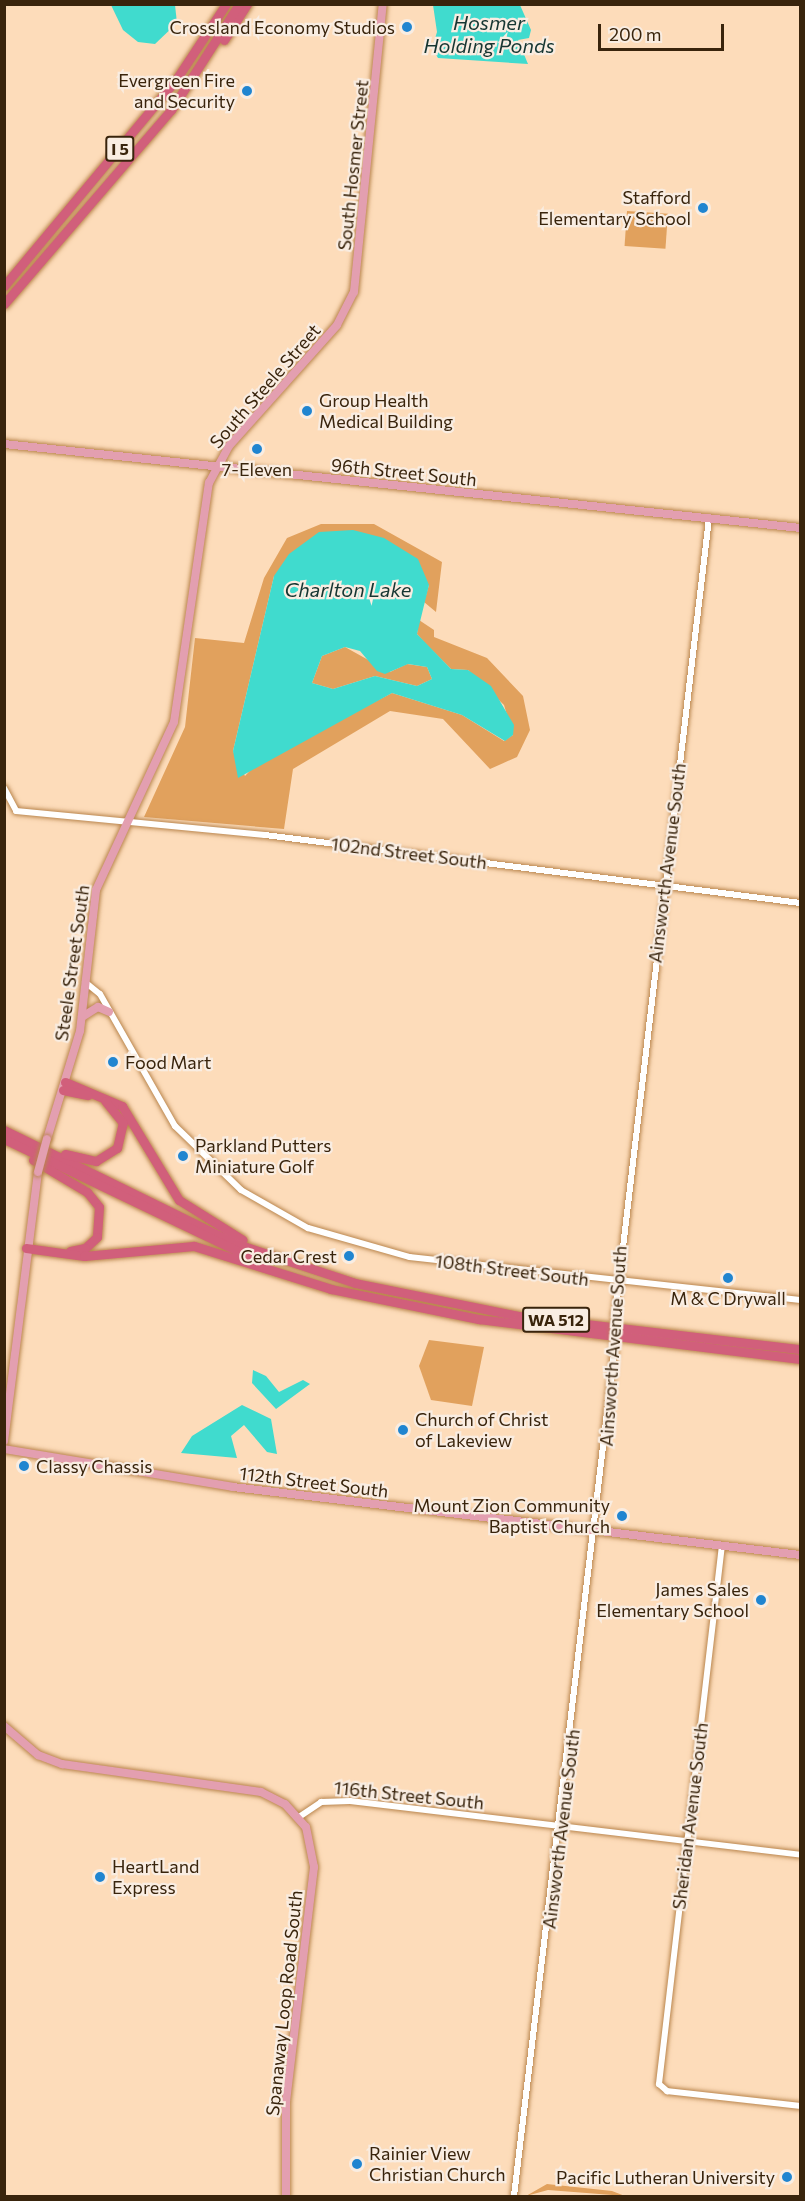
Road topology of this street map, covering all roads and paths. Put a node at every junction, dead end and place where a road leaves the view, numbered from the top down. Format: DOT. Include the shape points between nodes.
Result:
graph roads {
  1 [pos="220,4"];
  2 [pos="226,4"];
  3 [pos="239,4"];
  4 [pos="247,4"];
  5 [pos="383,4"];
  6 [pos="208,33"];
  7 [pos="199,69"];
  8 [pos="4,286"];
  9 [pos="4,304"];
  10 [pos="337,325"];
  11 [pos="4,444"];
  12 [pos="216,467"];
  13 [pos="709,519"];
  14 [pos="801,528"];
  15 [pos="4,788"];
  16 [pos="126,822"];
  17 [pos="664,885"];
  18 [pos="801,903"];
  19 [pos="85,982"];
  20 [pos="110,1012"];
  21 [pos="82,1017"];
  22 [pos="64,1086"];
  23 [pos="4,1128"];
  24 [pos="4,1139"];
  25 [pos="4,1144"];
  26 [pos="26,1248"];
  27 [pos="280,1259"];
  28 [pos="615,1282"];
  29 [pos="371,1297"];
  30 [pos="801,1300"];
  31 [pos="801,1349"];
  32 [pos="801,1359"];
  33 [pos="4,1441"];
  34 [pos="4,1449"];
  35 [pos="597,1530"];
  36 [pos="722,1545"];
  37 [pos="801,1555"];
  38 [pos="4,1726"];
  39 [pos="299,1817"];
  40 [pos="561,1827"];
  41 [pos="687,1842"];
  42 [pos="801,1856"];
  43 [pos="801,2106"];
  44 [pos="286,2196"];
  45 [pos="512,2196"];
  1 -- 6 [label="highway"];
  2 -- 6 [label="highway, I 5"];
  3 -- 7 [label="highway, I 5"];
  4 -- 7 [label="highway"];
  5 -- 10 [label="main road, South Hosmer Street" via="356,283"];
  6 -- 8 [label="highway, I 5" via="144,120"];
  7 -- 9 [label="highway, I 5" via="136,153"];
  10 -- 12 [label="main road, South Steele Street"];
  11 -- 12 [label="main road, 96th Street South"];
  12 -- 13 [label="main road, 96th Street South"];
  12 -- 16 [label="main road, Steele Street South" via="204,506 174,722"];
  13 -- 14 [label="main road, 96th Street South"];
  13 -- 17 [label="street, Ainsworth Avenue South"];
  15 -- 16 [label="street, 102nd Street South" via="16,811"];
  16 -- 17 [label="street, 102nd Street South"];
  16 -- 19 [label="main road, Steele Street South" via="94,896"];
  17 -- 18 [label="street, 102nd Street South"];
  17 -- 28 [label="street, Ainsworth Avenue South"];
  19 -- 20 [label="street, 108th Street South"];
  19 -- 21 [label="main road, Steele Street South"];
  20 -- 21 [label="main road" via="98,1007"];
  20 -- 28 [label="street, 108th Street South" via="160,1105 212,1165 265,1206 334,1239 394,1255"];
  21 -- 22 [label="main road, Steele Street South"];
  22 -- 23 [label="highway" via="103,1100 119,1115 122,1139 107,1157 78,1159"];
  22 -- 26 [label="main road, Steele Street South, bridge" via="38,1172"];
  22 -- 27 [label="highway" via="127,1110 165,1183 188,1208"];
  23 -- 27 [label="highway, WA 512" via="205,1229"];
  24 -- 29 [label="highway, WA 512" via="199,1236"];
  25 -- 26 [label="highway" via="87,1192 100,1210 99,1233 88,1246"];
  26 -- 29 [label="highway" via="84,1256 194,1246"];
  26 -- 33 [label="main road, Steele Street South"];
  27 -- 31 [label="highway, WA 512" via="433,1302"];
  28 -- 30 [label="street, 108th Street South"];
  28 -- 35 [label="street, Ainsworth Avenue South, bridge" via="615,1353"];
  29 -- 32 [label="highway, WA 512" via="496,1322"];
  34 -- 35 [label="main road, 112th Street South" via="213,1484"];
  35 -- 36 [label="main road, 112th Street South"];
  35 -- 40 [label="street, Ainsworth Avenue South"];
  36 -- 37 [label="main road, 112th Street South"];
  36 -- 41 [label="street, Sheridan Avenue South"];
  38 -- 39 [label="main road" via="38,1755 62,1764 256,1791"];
  39 -- 40 [label="street, 116th Street South" via="312,1806 335,1800"];
  39 -- 44 [label="main road, Spanaway Loop Road South" via="315,1856 286,2103"];
  40 -- 41 [label="street, 116th Street South"];
  40 -- 45 [label="street, Ainsworth Avenue South" via="520,2173"];
  41 -- 42 [label="street, 116th Street South"];
  41 -- 43 [label="street, Sheridan Avenue South" via="660,2087"];
}
